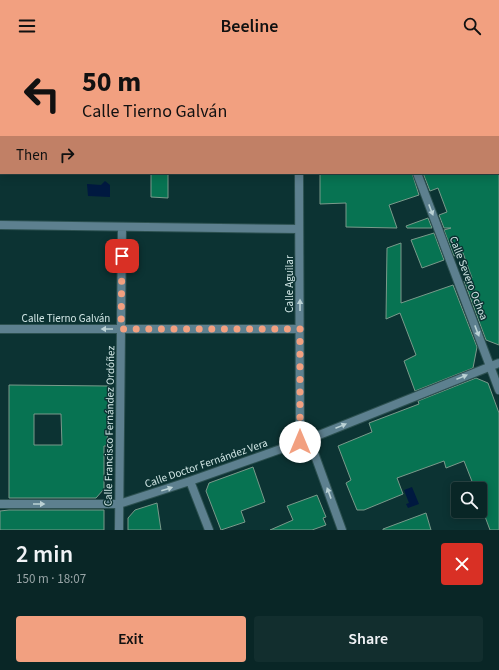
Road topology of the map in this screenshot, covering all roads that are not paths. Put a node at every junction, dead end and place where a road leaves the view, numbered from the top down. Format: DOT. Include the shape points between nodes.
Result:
graph roads {
  1 [pos="299,174"];
  2 [pos="418,174"];
  3 [pos="0,225"];
  4 [pos="122,227"];
  5 [pos="300,229"];
  6 [pos="0,329"];
  7 [pos="121,329"];
  8 [pos="300,329"];
  9 [pos="499,363"];
  10 [pos="490,366"];
  11 [pos="499,390"];
  12 [pos="309,439"];
  13 [pos="300,442"];
  14 [pos="190,481"];
  15 [pos="0,504"];
  16 [pos="119,504"];
  17 [pos="119,530"];
  18 [pos="209,530"];
  19 [pos="342,530"];
  1 -- 5 [label="street, Calle Aguilar"];
  2 -- 10 [label="street, Calle Severo Ochoa, one-way"];
  3 -- 4 [label="street"];
  4 -- 5 [label="street"];
  4 -- 7 [label="street, Calle Francisco Fernández Ordóñez"];
  8 -- 5 [label="street, Calle Aguilar, one-way"];
  7 -- 6 [label="street, Calle Tierno Galván, one-way"];
  7 -- 8 [label="street, Calle Tierno Galván"];
  7 -- 16 [label="street, Calle Francisco Fernández Ordóñez"];
  8 -- 13 [label="street, Calle Aguilar"];
  9 -- 10 [label="street, Calle Doctor Fernández Vera"];
  10 -- 11 [label="street, Calle Severo Ochoa"];
  12 -- 10 [label="street, Calle Doctor Fernández Vera, one-way"];
  12 -- 13 [label="street, Calle Doctor Fernández Vera"];
  19 -- 12 [label="street, one-way"];
  13 -- 14 [label="street, Calle Doctor Fernández Vera"];
  16 -- 14 [label="street, Calle Doctor Fernández Vera, one-way"];
  14 -- 18 [label="street"];
  15 -- 16 [label="street, Calle Doctor Fernández Vera, one-way"];
  16 -- 17 [label="street, Calle Francisco Fernández Ordóñez"];
}
